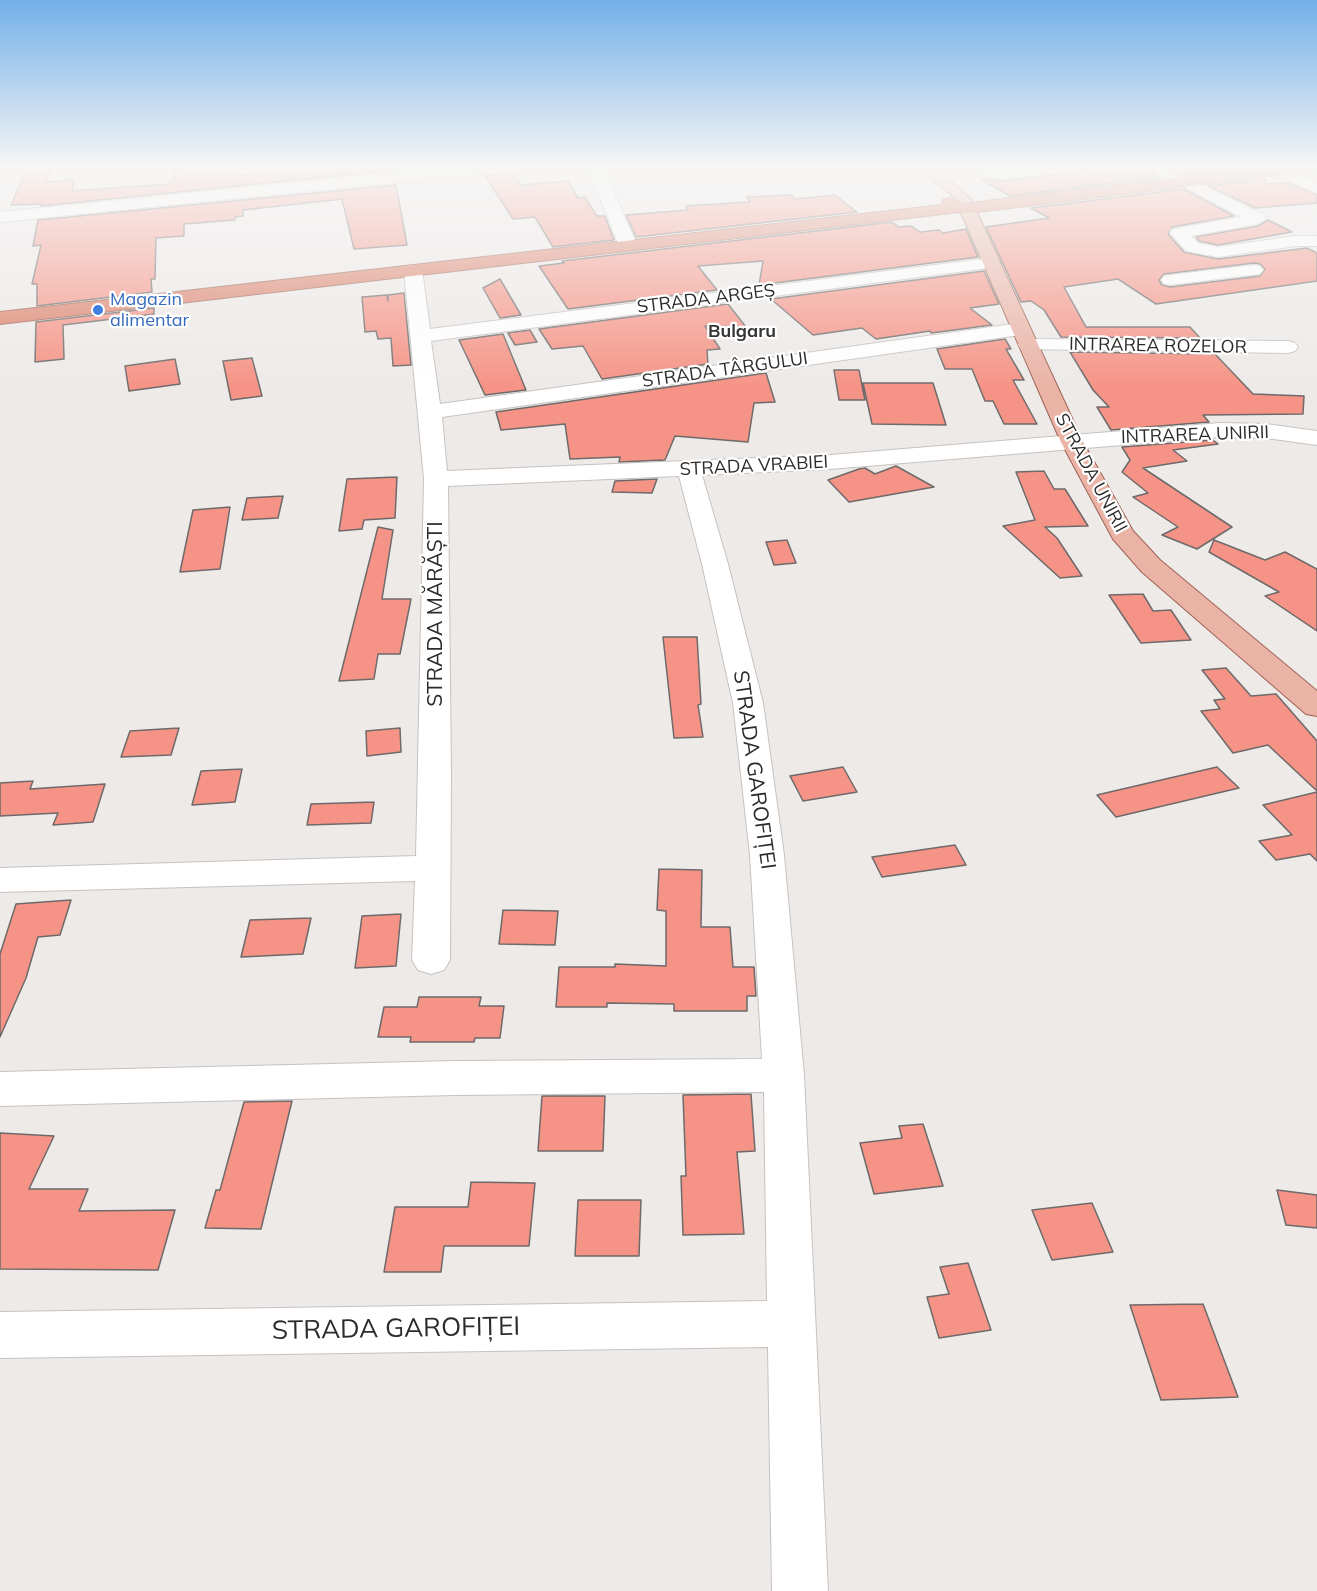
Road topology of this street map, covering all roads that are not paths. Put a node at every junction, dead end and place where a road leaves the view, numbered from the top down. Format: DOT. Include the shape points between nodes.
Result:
graph roads {
  1 [pos="622,239"];
  2 [pos="641,239"];
  3 [pos="980,239"];
  4 [pos="1184,239"];
  5 [pos="626,241"];
  6 [pos="1317,241"];
  7 [pos="990,263"];
  8 [pos="1276,267"];
  9 [pos="413,270"];
  10 [pos="1170,280"];
  11 [pos="0,311"];
  12 [pos="0,318"];
  13 [pos="422,336"];
  14 [pos="1024,337"];
  15 [pos="1288,347"];
  16 [pos="430,412"];
  17 [pos="1317,438"];
  18 [pos="1072,442"];
  19 [pos="689,470"];
  20 [pos="436,479"];
  21 [pos="1317,707"];
  22 [pos="433,868"];
  23 [pos="0,880"];
  24 [pos="431,960"];
  25 [pos="784,1075"];
  26 [pos="0,1089"];
  27 [pos="792,1324"];
  28 [pos="0,1335"];
  29 [pos="800,1591"];
  1 -- 9 [label="highway"];
  2 -- 5 [label="highway"];
  3 -- 7 [label="main road, STRADA UNIRII"];
  4 -- 6 [label="street" via="1192,247 1218,252"];
  5 -- 11 [label="highway"];
  7 -- 13 [label="street, STRADA ARGEȘ"];
  7 -- 14 [label="main road, STRADA UNIRII"];
  8 -- 10 [label="street"];
  9 -- 12 [label="highway"];
  9 -- 13 [label="street, STRADA MĂRĂȘTI"];
  13 -- 16 [label="street, STRADA MĂRĂȘTI"];
  14 -- 15 [label="street, INTRAREA ROZELOR"];
  14 -- 16 [label="street, STRADA TÂRGULUI"];
  14 -- 18 [label="main road, STRADA UNIRII"];
  16 -- 20 [label="street, STRADA MĂRĂȘTI"];
  17 -- 18 [label="street, INTRAREA UNIRII" via="1238,430"];
  18 -- 19 [label="street, STRADA VRABIEI"];
  18 -- 21 [label="main road, STRADA UNIRII" via="1113,521 1136,551"];
  19 -- 20 [label="street, STRADA VRABIEI"];
  19 -- 25 [label="street, STRADA GAROFIȚEI" via="748,703 767,855"];
  20 -- 22 [label="street, STRADA MĂRĂȘTI"];
  22 -- 23 [label="street"];
  22 -- 24 [label="street, STRADA MĂRĂȘTI"];
  25 -- 26 [label="street" via="443,1078"];
  25 -- 27 [label="street, STRADA GAROFIȚEI"];
  27 -- 28 [label="street, STRADA GAROFIȚEI"];
  27 -- 29 [label="street, STRADA GAROFIȚEI"];
}
